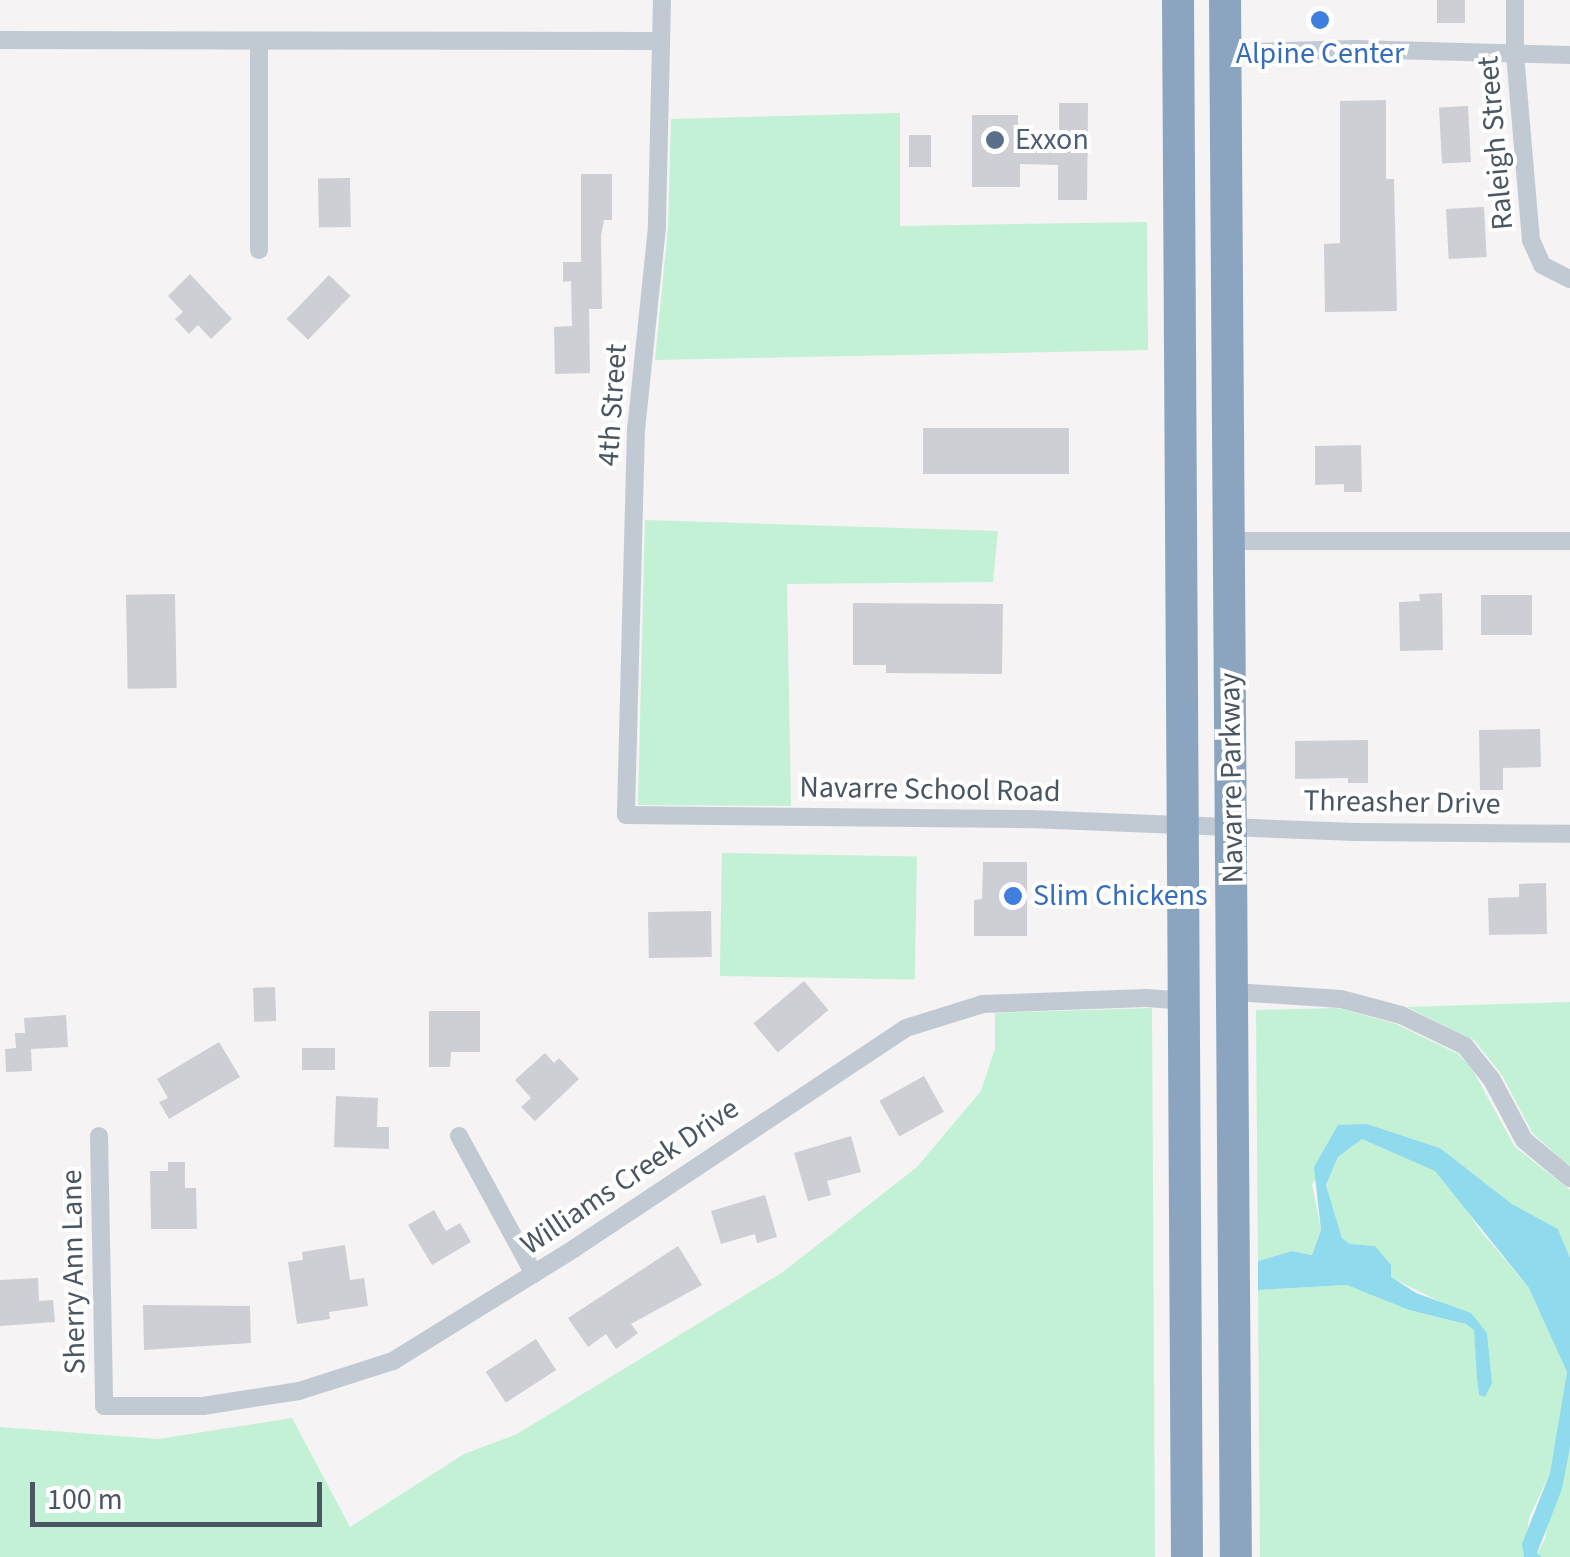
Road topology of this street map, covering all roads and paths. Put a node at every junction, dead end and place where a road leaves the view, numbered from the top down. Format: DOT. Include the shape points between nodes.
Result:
graph roads {
  1 [pos="662,0"];
  2 [pos="1178,0"];
  3 [pos="1192,0"];
  4 [pos="1225,0"];
  5 [pos="1515,0"];
  6 [pos="0,40"];
  7 [pos="661,42"];
  8 [pos="260,43"];
  9 [pos="1225,53"];
  10 [pos="1515,54"];
  11 [pos="1570,55"];
  12 [pos="1179,83"];
  13 [pos="258,250"];
  14 [pos="1561,276"];
  15 [pos="1228,389"];
  16 [pos="1570,541"];
  17 [pos="1230,542"];
  18 [pos="626,816"];
  19 [pos="1183,822"];
  20 [pos="1232,824"];
  21 [pos="1570,834"];
  22 [pos="1234,992"];
  23 [pos="1184,1001"];
  24 [pos="99,1136"];
  25 [pos="458,1136"];
  26 [pos="1570,1178"];
  27 [pos="534,1274"];
  28 [pos="104,1406"];
  29 [pos="1187,1557"];
  30 [pos="1236,1557"];
  1 -- 7 [label="street, 4th Street"];
  2 -- 12 [label="highway, Navarre Parkway"];
  3 -- 9 [label="highway" via="1194,26"];
  4 -- 9 [label="highway, Navarre Parkway"];
  5 -- 10 [label="street, Raleigh Street"];
  6 -- 8 [label="street"];
  7 -- 8 [label="street"];
  7 -- 18 [label="street, 4th Street" via="657,227 636,429"];
  8 -- 13 [label="street"];
  9 -- 10 [label="street"];
  9 -- 15 [label="highway, Navarre Parkway"];
  10 -- 11 [label="street"];
  10 -- 14 [label="street, Raleigh Street" via="1531,240 1542,265"];
  12 -- 15 [label="highway" via="1197,90 1210,124 1212,356"];
  12 -- 19 [label="highway, Navarre Parkway"];
  15 -- 17 [label="highway, Navarre Parkway"];
  16 -- 17 [label="street"];
  17 -- 20 [label="highway, Navarre Parkway"];
  18 -- 19 [label="street, Navarre School Road"];
  19 -- 20 [label="street, Navarre School Road"];
  19 -- 23 [label="highway, Navarre Parkway"];
  20 -- 21 [label="street, Threasher Drive"];
  20 -- 22 [label="highway, Navarre Parkway"];
  22 -- 26 [label="street" via="1340,998 1400,1015 1465,1046 1524,1140"];
  22 -- 30 [label="highway, Navarre Parkway"];
  23 -- 27 [label="street, Williams Creek Drive" via="982,1004 906,1028"];
  23 -- 29 [label="highway, Navarre Parkway"];
  24 -- 28 [label="street, Sherry Ann Lane"];
  25 -- 27 [label="street"];
  27 -- 28 [label="street, Williams Creek Drive" via="393,1361 338,1382 203,1406"];
}
